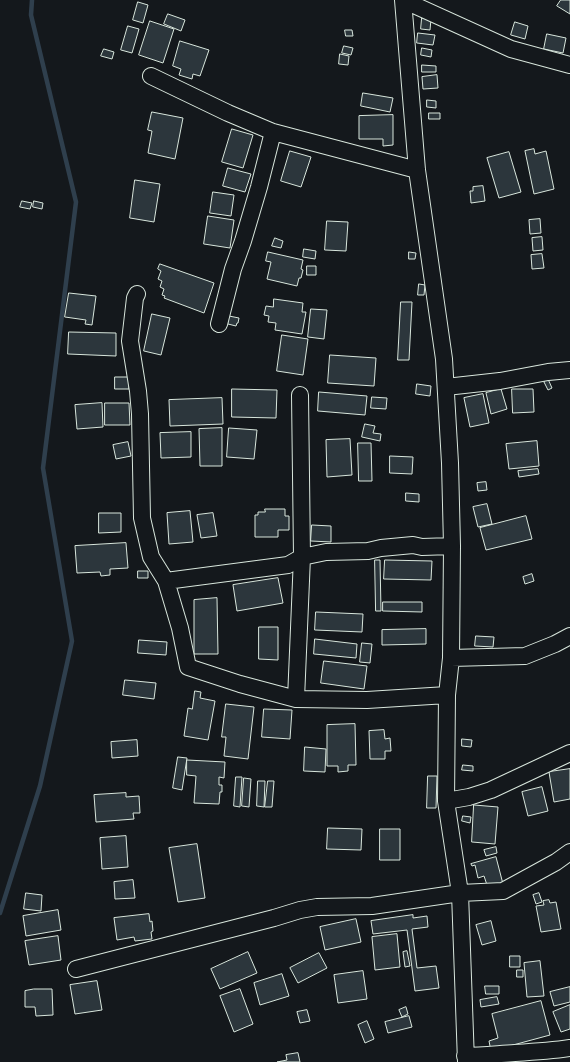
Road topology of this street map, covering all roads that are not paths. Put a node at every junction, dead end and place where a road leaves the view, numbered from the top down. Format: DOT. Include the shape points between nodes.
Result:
graph roads {
  1 [pos="403,0"];
  2 [pos="570,65"];
  3 [pos="151,76"];
  4 [pos="273,132"];
  5 [pos="418,170"];
  6 [pos="138,294"];
  7 [pos="219,324"];
  8 [pos="570,370"];
  9 [pos="446,387"];
  10 [pos="300,396"];
  11 [pos="452,546"];
  12 [pos="302,556"];
  13 [pos="166,581"];
  14 [pos="570,636"];
  15 [pos="451,658"];
  16 [pos="447,695"];
  17 [pos="296,699"];
  18 [pos="570,753"];
  19 [pos="446,801"];
  20 [pos="570,852"];
  21 [pos="460,893"];
  22 [pos="76,969"];
  23 [pos="570,1048"];
  24 [pos="466,1059"];
  1 -- 2 [label="street" via="511,49"];
  1 -- 5 [label="street"];
  3 -- 4 [label="street"];
  4 -- 5 [label="street"];
  4 -- 7 [label="street"];
  5 -- 9 [label="street"];
  6 -- 13 [label="street" via="135,298 130,341 140,414 142,518 151,557"];
  8 -- 9 [label="street"];
  9 -- 11 [label="street"];
  10 -- 12 [label="street"];
  11 -- 12 [label="street" via="414,545"];
  11 -- 15 [label="street"];
  12 -- 13 [label="street" via="288,565"];
  12 -- 17 [label="street"];
  13 -- 17 [label="street" via="180,628 188,668"];
  14 -- 15 [label="street" via="525,656"];
  15 -- 16 [label="street"];
  16 -- 17 [label="street" via="367,700"];
  16 -- 19 [label="street"];
  18 -- 19 [label="street" via="491,790"];
  19 -- 21 [label="street"];
  20 -- 21 [label="street" via="503,891"];
  21 -- 22 [label="street" via="372,906 317,907 300,910"];
  21 -- 24 [label="street"];
  23 -- 24 [label="street"];
}
